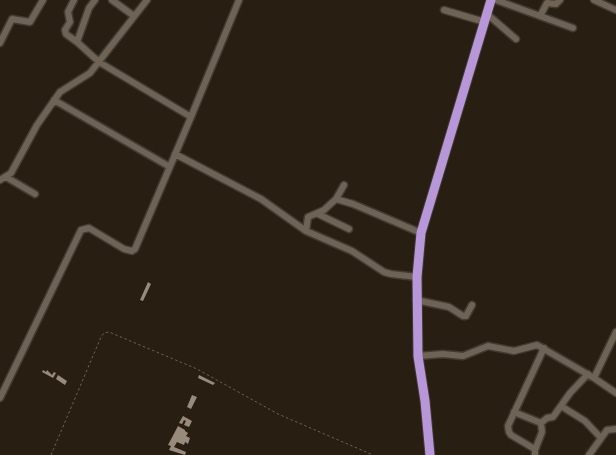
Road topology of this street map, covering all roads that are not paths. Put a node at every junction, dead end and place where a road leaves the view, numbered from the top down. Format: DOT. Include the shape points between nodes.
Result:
graph roads {
  1 [pos="43,0"];
  2 [pos="74,0"];
  3 [pos="94,0"];
  4 [pos="112,0"];
  5 [pos="147,0"];
  6 [pos="239,0"];
  7 [pos="491,0"];
  8 [pos="496,0"];
  9 [pos="560,0"];
  10 [pos="594,0"];
  11 [pos="444,10"];
  12 [pos="616,10"];
  13 [pos="134,16"];
  14 [pos="540,16"];
  15 [pos="486,18"];
  16 [pos="572,28"];
  17 [pos="516,39"];
  18 [pos="77,42"];
  19 [pos="0,43"];
  20 [pos="99,62"];
  21 [pos="54,100"];
  22 [pos="191,117"];
  23 [pos="175,154"];
  24 [pos="170,167"];
  25 [pos="3,178"];
  26 [pos="344,185"];
  27 [pos="35,194"];
  28 [pos="336,199"];
  29 [pos="318,214"];
  30 [pos="350,229"];
  31 [pos="306,232"];
  32 [pos="421,233"];
  33 [pos="417,277"];
  34 [pos="416,300"];
  35 [pos="472,305"];
  36 [pos="616,332"];
  37 [pos="544,348"];
  38 [pos="418,356"];
  39 [pos="591,376"];
  40 [pos="616,393"];
  41 [pos="0,398"];
  42 [pos="561,406"];
  43 [pos="514,412"];
  44 [pos="541,423"];
  45 [pos="616,429"];
  46 [pos="601,438"];
  47 [pos="535,452"];
  48 [pos="430,455"];
  49 [pos="589,455"];
  1 -- 19 [label="street" via="30,22 12,19"];
  2 -- 18 [label="street" via="68,12 70,22 65,32"];
  3 -- 18 [label="street"];
  4 -- 13 [label="street"];
  5 -- 13 [label="street"];
  6 -- 22 [label="street"];
  7 -- 15 [label="highway"];
  8 -- 14 [label="street"];
  9 -- 14 [label="street" via="556,4 547,3"];
  10 -- 12 [label="street"];
  11 -- 15 [label="street"];
  13 -- 20 [label="street"];
  14 -- 16 [label="street"];
  15 -- 17 [label="street"];
  15 -- 32 [label="highway"];
  18 -- 20 [label="street"];
  20 -- 21 [label="street" via="90,73 60,92"];
  20 -- 22 [label="street"];
  21 -- 24 [label="street"];
  21 -- 25 [label="street" via="11,173"];
  22 -- 23 [label="street"];
  23 -- 24 [label="street"];
  23 -- 31 [label="street" via="261,199"];
  24 -- 41 [label="street" via="132,251 89,228 80,232"];
  25 -- 27 [label="street"];
  26 -- 28 [label="street"];
  28 -- 29 [label="street"];
  28 -- 32 [label="street"];
  29 -- 30 [label="street"];
  29 -- 31 [label="street" via="308,217"];
  31 -- 33 [label="street" via="352,251 384,272"];
  32 -- 33 [label="highway"];
  33 -- 34 [label="highway"];
  34 -- 35 [label="street" via="448,307 463,316"];
  34 -- 38 [label="highway"];
  36 -- 39 [label="street"];
  37 -- 38 [label="street" via="533,345 514,351 488,346 463,356"];
  37 -- 39 [label="street"];
  37 -- 43 [label="street"];
  38 -- 48 [label="highway"];
  39 -- 40 [label="street"];
  39 -- 42 [label="street" via="570,393"];
  42 -- 44 [label="street" via="553,417"];
  42 -- 46 [label="street" via="586,421"];
  43 -- 44 [label="street"];
  43 -- 47 [label="street" via="509,432"];
  44 -- 47 [label="street" via="542,432"];
  45 -- 46 [label="street" via="607,430"];
  46 -- 49 [label="street"];
}
